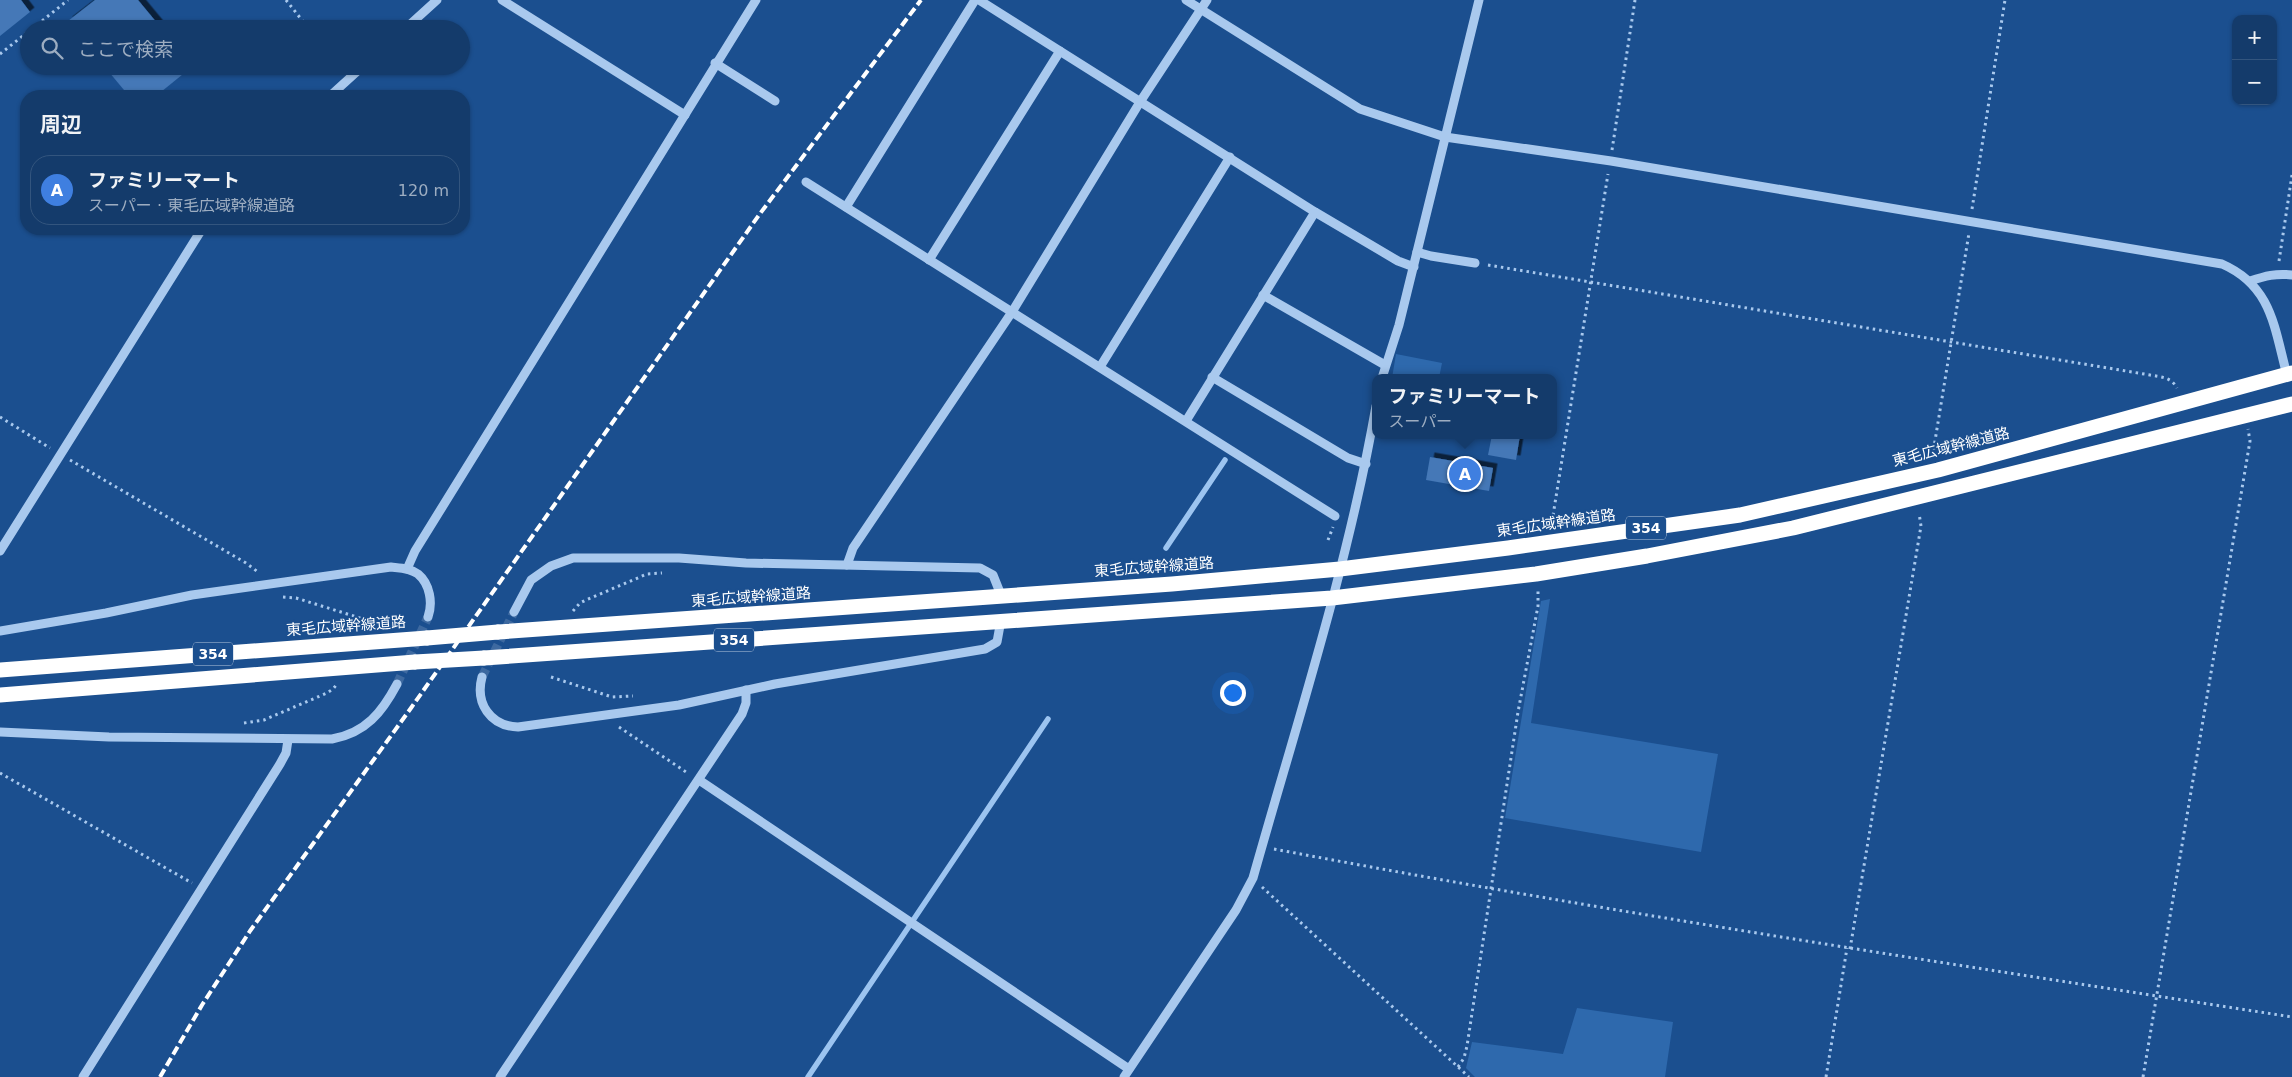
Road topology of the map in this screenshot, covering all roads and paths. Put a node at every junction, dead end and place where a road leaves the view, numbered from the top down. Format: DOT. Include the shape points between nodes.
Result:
graph roads {
  1 [pos="68,0"];
  2 [pos="286,0"];
  3 [pos="437,0"];
  4 [pos="502,0"];
  5 [pos="756,0"];
  6 [pos="975,0"];
  7 [pos="980,0"];
  8 [pos="1186,0"];
  9 [pos="1207,0"];
  10 [pos="1479,0"];
  11 [pos="1635,0"];
  12 [pos="2005,0"];
  13 [pos="1201,9"];
  14 [pos="43,20"];
  15 [pos="302,20"];
  16 [pos="415,20"];
  17 [pos="20,38"];
  18 [pos="1060,51"];
  19 [pos="0,54"];
  20 [pos="716,63"];
  21 [pos="353,75"];
  22 [pos="337,90"];
  23 [pos="775,101"];
  24 [pos="1140,102"];
  25 [pos="685,115"];
  26 [pos="1445,137"];
  27 [pos="1230,157"];
  28 [pos="1610,161"];
  29 [pos="2292,175"];
  30 [pos="806,182"];
  31 [pos="846,207"];
  32 [pos="1315,212"];
  33 [pos="1970,222"];
  34 [pos="198,235"];
  35 [pos="1417,252"];
  36 [pos="929,260"];
  37 [pos="1475,263"];
  38 [pos="1414,266"];
  39 [pos="2280,274"];
  40 [pos="2292,275"];
  41 [pos="2250,281"];
  42 [pos="1591,282"];
  43 [pos="1263,295"];
  44 [pos="1012,312"];
  45 [pos="1951,342"];
  46 [pos="1385,365"];
  47 [pos="1100,367"];
  48 [pos="1383,374"];
  49 [pos="2290,374"];
  50 [pos="1212,377"];
  51 [pos="2180,404"];
  52 [pos="2292,404"];
  53 [pos="0,417"];
  54 [pos="1186,421"];
  55 [pos="1372,429"];
  56 [pos="1936,434"];
  57 [pos="2250,436"];
  58 [pos="60,454"];
  59 [pos="1366,464"];
  60 [pos="1335,516"];
  61 [pos="1552,516"];
  62 [pos="1920,520"];
  63 [pos="0,551"];
  64 [pos="848,565"];
  65 [pos="407,569"];
  66 [pos="1340,569"];
  67 [pos="664,573"];
  68 [pos="263,584"];
  69 [pos="1001,595"];
  70 [pos="1539,595"];
  71 [pos="275,597"];
  72 [pos="1332,598"];
  73 [pos="514,612"];
  74 [pos="572,612"];
  75 [pos="428,617"];
  76 [pos="1001,620"];
  77 [pos="372,626"];
  78 [pos="0,631"];
  79 [pos="0,670"];
  80 [pos="482,677"];
  81 [pos="551,677"];
  82 [pos="338,683"];
  83 [pos="397,684"];
  84 [pos="746,690"];
  85 [pos="0,695"];
  86 [pos="638,696"];
  87 [pos="608,716"];
  88 [pos="240,724"];
  89 [pos="0,732"];
  90 [pos="288,740"];
  91 [pos="0,773"];
  92 [pos="699,780"];
  93 [pos="1262,846"];
  94 [pos="1253,878"];
  95 [pos="1491,888"];
  96 [pos="201,889"];
  97 [pos="1848,948"];
  98 [pos="2157,996"];
  99 [pos="2292,1017"];
  100 [pos="1458,1067"];
  101 [pos="1127,1073"];
  102 [pos="83,1077"];
  103 [pos="500,1077"];
  104 [pos="1469,1077"];
  105 [pos="1826,1077"];
  106 [pos="2143,1077"];
  1 -- 14 [label="path"];
  2 -- 15 [label="path"];
  3 -- 16 [label="street"];
  4 -- 25 [label="street"];
  5 -- 20 [label="street"];
  6 -- 31 [label="street"];
  7 -- 18 [label="street"];
  8 -- 13 [label="street"];
  9 -- 13 [label="street"];
  10 -- 26 [label="street"];
  11 -- 28 [label="path"];
  12 -- 33 [label="path"];
  13 -- 24 [label="street"];
  13 -- 26 [label="street" via="1360,109"];
  17 -- 19 [label="path"];
  18 -- 24 [label="street"];
  18 -- 36 [label="street"];
  20 -- 23 [label="street"];
  20 -- 25 [label="street"];
  21 -- 22 [label="street"];
  24 -- 27 [label="street"];
  24 -- 44 [label="street"];
  25 -- 65 [label="street" via="420,542"];
  26 -- 28 [label="street"];
  26 -- 35 [label="street"];
  27 -- 32 [label="street"];
  27 -- 47 [label="street"];
  28 -- 33 [label="street"];
  28 -- 42 [label="path"];
  29 -- 39 [label="path" via="2279,258"];
  30 -- 31 [label="street"];
  31 -- 36 [label="street"];
  32 -- 38 [label="street" via="1398,261"];
  32 -- 43 [label="street"];
  33 -- 41 [label="street" via="2222,264"];
  33 -- 45 [label="path"];
  34 -- 58 [label="street"];
  35 -- 37 [label="street"];
  35 -- 38 [label="street"];
  36 -- 44 [label="street"];
  37 -- 42 [label="path"];
  38 -- 46 [label="street" via="1400,325"];
  39 -- 40 [label="street"];
  39 -- 41 [label="street"];
  41 -- 49 [label="street" via="2269,310"];
  42 -- 45 [label="path"];
  42 -- 61 [label="path"];
  43 -- 46 [label="street"];
  43 -- 50 [label="street"];
  44 -- 47 [label="street"];
  44 -- 64 [label="street" via="853,548"];
  45 -- 51 [label="path" via="2169,379 2177,388"];
  45 -- 56 [label="path"];
  46 -- 48 [label="street"];
  47 -- 54 [label="street"];
  49 -- 51 [label="highway, 東毛広域幹線道路 / 354"];
  50 -- 54 [label="street"];
  50 -- 59 [label="street" via="1348,458"];
  51 -- 66 [label="highway, 東毛広域幹線道路 / 354" via="1938,470 1740,515"];
  52 -- 72 [label="highway, 354" via="1793,528 1536,574"];
  53 -- 58 [label="path"];
  54 -- 60 [label="street"];
  55 -- 59 [label="street"];
  57 -- 98 [label="path"];
  58 -- 63 [label="street"];
  58 -- 68 [label="path" via="246,563 260,574"];
  59 -- 66 [label="street"];
  62 -- 97 [label="path"];
  64 -- 69 [label="street" via="980,568 993,575"];
  64 -- 73 [label="street" via="746,564 679,558 573,558 551,566 530,580"];
  65 -- 68 [label="street" via="381,567"];
  65 -- 75 [label="street" via="418,574 425,583 431,603"];
  66 -- 69 [label="highway, 東毛広域幹線道路 / 354"];
  66 -- 72 [label="street"];
  67 -- 74 [label="path" via="647,574 595,596 580,603"];
  68 -- 78 [label="street"];
  69 -- 79 [label="highway, 東毛広域幹線道路 / 354, bridge"];
  70 -- 95 [label="path"];
  71 -- 77 [label="path" via="296,598 365,620"];
  72 -- 76 [label="highway, 354"];
  72 -- 93 [label="street"];
  76 -- 84 [label="street" via="997,642 985,649"];
  76 -- 85 [label="highway, 354, bridge"];
  80 -- 87 [label="street" via="479,688 481,702 490,716 504,725 518,727"];
  81 -- 86 [label="path" via="612,697"];
  82 -- 88 [label="path" via="327,693 264,720"];
  83 -- 90 [label="street" via="379,714 353,733 332,739"];
  84 -- 87 [label="street"];
  84 -- 92 [label="street" via="742,714"];
  87 -- 92 [label="path" via="615,724"];
  89 -- 90 [label="street" via="109,738"];
  90 -- 96 [label="street" via="280,764"];
  91 -- 96 [label="path"];
  92 -- 101 [label="street"];
  92 -- 103 [label="street"];
  93 -- 94 [label="street"];
  93 -- 95 [label="path"];
  94 -- 100 [label="path"];
  94 -- 101 [label="street" via="1236,910"];
  95 -- 97 [label="path"];
  95 -- 100 [label="path" via="1467,1046"];
  96 -- 102 [label="street"];
  97 -- 98 [label="path"];
  97 -- 105 [label="path"];
  98 -- 99 [label="path"];
  98 -- 106 [label="path"];
  100 -- 104 [label="path"];
}
